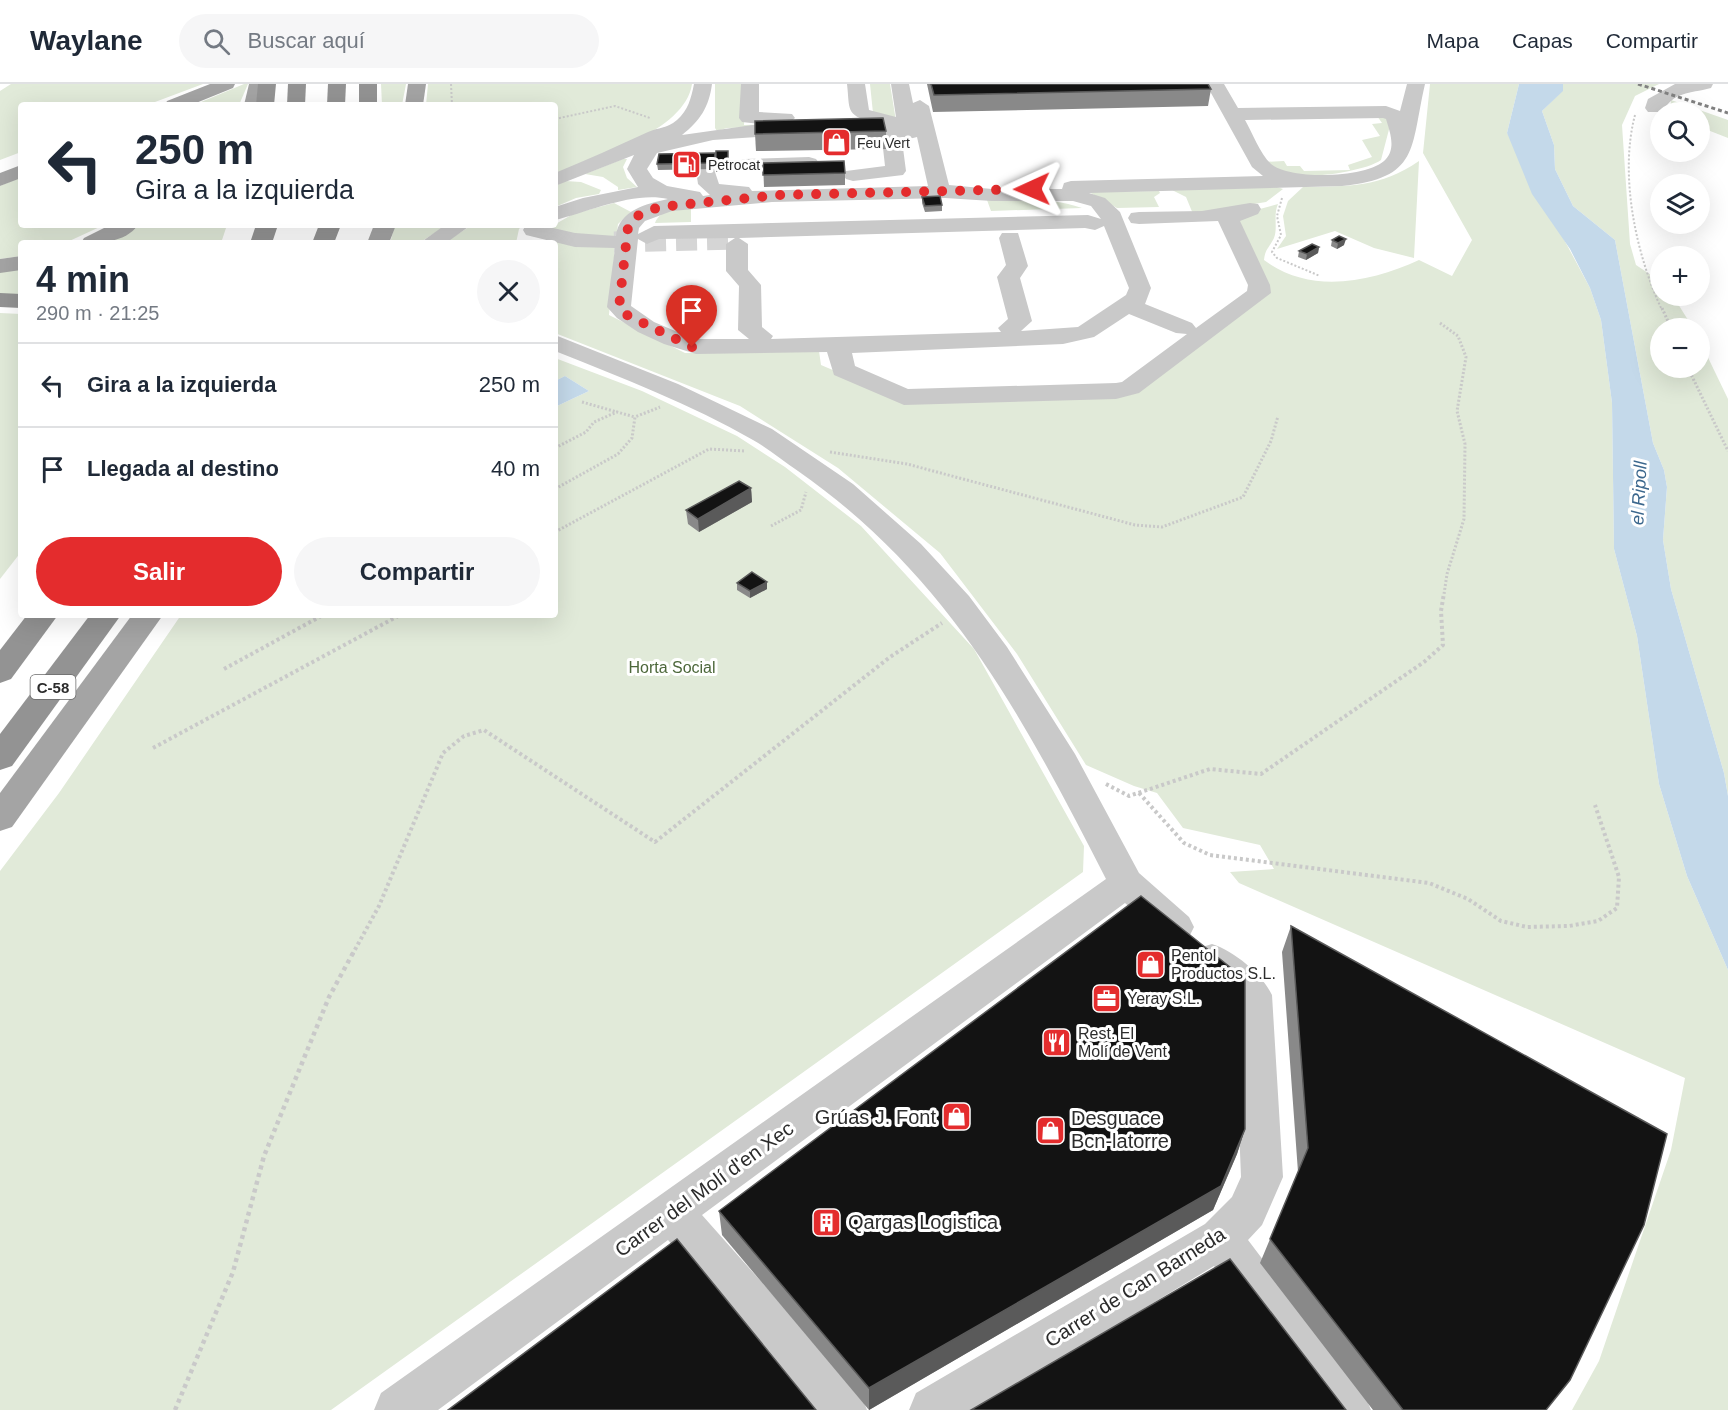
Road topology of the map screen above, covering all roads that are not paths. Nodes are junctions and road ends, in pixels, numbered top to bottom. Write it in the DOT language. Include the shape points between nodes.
graph roads {
  1 [pos="258,84"];
  2 [pos="267,84"];
  3 [pos="297,84"];
  4 [pos="337,84"];
  5 [pos="368,84"];
  6 [pos="417,84"];
  7 [pos="750,84"];
  8 [pos="856,84"];
  9 [pos="900,84"];
  10 [pos="1215,84"];
  11 [pos="1704,84"];
  12 [pos="219,87"];
  13 [pos="703,88"];
  14 [pos="1414,88"];
  15 [pos="1393,96"];
  16 [pos="182,102"];
  17 [pos="254,102"];
  18 [pos="265,102"];
  19 [pos="296,102"];
  20 [pos="336,102"];
  21 [pos="368,102"];
  22 [pos="414,102"];
  23 [pos="920,106"];
  24 [pos="1647,109"];
  25 [pos="1232,114"];
  26 [pos="868,116"];
  27 [pos="1396,120"];
  28 [pos="711,136"];
  29 [pos="902,136"];
  30 [pos="1402,140"];
  31 [pos="647,153"];
  32 [pos="883,161"];
  33 [pos="18,165"];
  34 [pos="0,172"];
  35 [pos="18,172"];
  36 [pos="1278,174"];
  37 [pos="840,175"];
  38 [pos="558,179"];
  39 [pos="759,179"];
  40 [pos="0,180"];
  41 [pos="558,180"];
  42 [pos="1342,180"];
  43 [pos="1310,181"];
  44 [pos="657,189"];
  45 [pos="939,189"];
  46 [pos="813,194"];
  47 [pos="1056,195"];
  48 [pos="606,199"];
  49 [pos="686,203"];
  50 [pos="1240,211"];
  51 [pos="558,213"];
  52 [pos="641,214"];
  53 [pos="1139,218"];
  54 [pos="1095,224"];
  55 [pos="121,228"];
  56 [pos="455,228"];
  57 [pos="534,233"];
  58 [pos="647,237"];
  59 [pos="1010,237"];
  60 [pos="98,240"];
  61 [pos="436,240"];
  62 [pos="614,242"];
  63 [pos="737,244"];
  64 [pos="18,263"];
  65 [pos="0,266"];
  66 [pos="0,300"];
  67 [pos="18,301"];
  68 [pos="1143,308"];
  69 [pos="1010,328"];
  70 [pos="761,336"];
  71 [pos="558,343"];
  72 [pos="845,352"];
  73 [pos="1158,357"];
  74 [pos="41,618"];
  75 [pos="104,618"];
  76 [pos="146,618"];
  77 [pos="0,672"];
  78 [pos="0,758"];
  79 [pos="0,818"];
  80 [pos="1126,883"];
  81 [pos="671,1212"];
  82 [pos="1220,1238"];
  83 [pos="398,1410"];
  84 [pos="843,1410"];
  85 [pos="933,1410"];
  86 [pos="1347,1410"];
  1 -- 17 [label="main road"];
  2 -- 18 [label="highway"];
  3 -- 19 [label="highway"];
  4 -- 20 [label="highway"];
  5 -- 21 [label="highway"];
  6 -- 22 [label="main road"];
  7 -- 26 [label="street" via="751,118"];
  8 -- 26 [label="street" via="858,111"];
  9 -- 29 [label="street"];
  10 -- 25 [label="street"];
  10 -- 36 [label="street" via="1204,92 1208,100 1221,106 1254,168"];
  11 -- 24 [label="street" via="1676,89"];
  12 -- 16 [label="main road"];
  13 -- 28 [label="street" via="711,108"];
  13 -- 31 [label="street" via="698,112"];
  13 -- 38 [label="street" via="672,126 618,155"];
  14 -- 30 [label="street"];
  15 -- 27 [label="street" via="1398,111"];
  23 -- 45 [label="street"];
  25 -- 27 [label="street" via="1380,111 1390,113"];
  25 -- 36 [label="street" via="1262,167"];
  26 -- 29 [label="street" via="901,125"];
  27 -- 30 [label="street"];
  28 -- 29 [label="street" via="882,128"];
  28 -- 31 [label="street"];
  28 -- 39 [label="street" via="744,158"];
  28 -- 46 [label="street" via="707,184 719,190"];
  29 -- 37 [label="street" via="903,176 887,180"];
  30 -- 42 [label="street" via="1398,158 1390,166 1376,174"];
  31 -- 44 [label="street" via="637,169 642,180"];
  32 -- 37 [label="street"];
  33 -- 34 [label="main road"];
  35 -- 40 [label="main road"];
  36 -- 42 [label="street"];
  36 -- 45 [label="street" via="975,183"];
  37 -- 39 [label="street"];
  37 -- 45 [label="street" via="912,192"];
  37 -- 46 [label="street"];
  39 -- 44 [label="street" via="686,196"];
  39 -- 46 [label="street"];
  39 -- 49 [label="street"];
  41 -- 48 [label="street" via="580,177 607,183 611,192"];
  42 -- 43 [label="street"];
  43 -- 45 [label="street"];
  43 -- 50 [label="street" via="1290,187 1270,203"];
  44 -- 48 [label="street"];
  45 -- 47 [label="street" via="992,195"];
  47 -- 54 [label="street" via="1088,205"];
  47 -- 68 [label="street" via="1084,197 1107,208 1140,288"];
  48 -- 51 [label="street"];
  48 -- 52 [label="street"];
  49 -- 52 [label="street"];
  49 -- 58 [label="street" via="649,214 644,224"];
  50 -- 53 [label="street" via="1202,217"];
  50 -- 73 [label="street" via="1230,216 1229,221 1259,285 1259,293"];
  52 -- 72 [label="street" via="628,227 618,303 627,315 698,348"];
  54 -- 58 [label="street" via="1088,221 654,233"];
  54 -- 69 [label="street" via="1116,289 1061,326"];
  55 -- 60 [label="main road"];
  56 -- 61 [label="street"];
  57 -- 62 [label="street"];
  58 -- 70 [label="street" via="641,303 707,337"];
  59 -- 69 [label="street" via="1017,266 1008,277 1020,321"];
  63 -- 70 [label="street" via="737,271 750,285 750,330"];
  64 -- 65 [label="main road"];
  66 -- 67 [label="highway"];
  68 -- 72 [label="street" via="1071,336"];
  68 -- 73 [label="street" via="1184,328"];
  69 -- 70 [label="street"];
  71 -- 80 [label="street" via="686,396 774,442 831,482 911,550 996,654 1063,762"];
  72 -- 73 [label="street" via="843,370 904,397 1116,391 1136,385"];
  74 -- 77 [label="highway"];
  75 -- 78 [label="highway, C-58"];
  76 -- 79 [label="main road"];
  80 -- 81 [label="street, Carrer del Molí d'en Xec"];
  80 -- 82 [label="street, Carrer de Can Barneda" via="1253,995 1262,1177 1247,1211"];
  81 -- 83 [label="street, Carrer del Molí d'en Xec"];
  81 -- 84 [label="street"];
  82 -- 85 [label="street, Carrer de Can Barneda"];
  82 -- 86 [label="street"];
}
